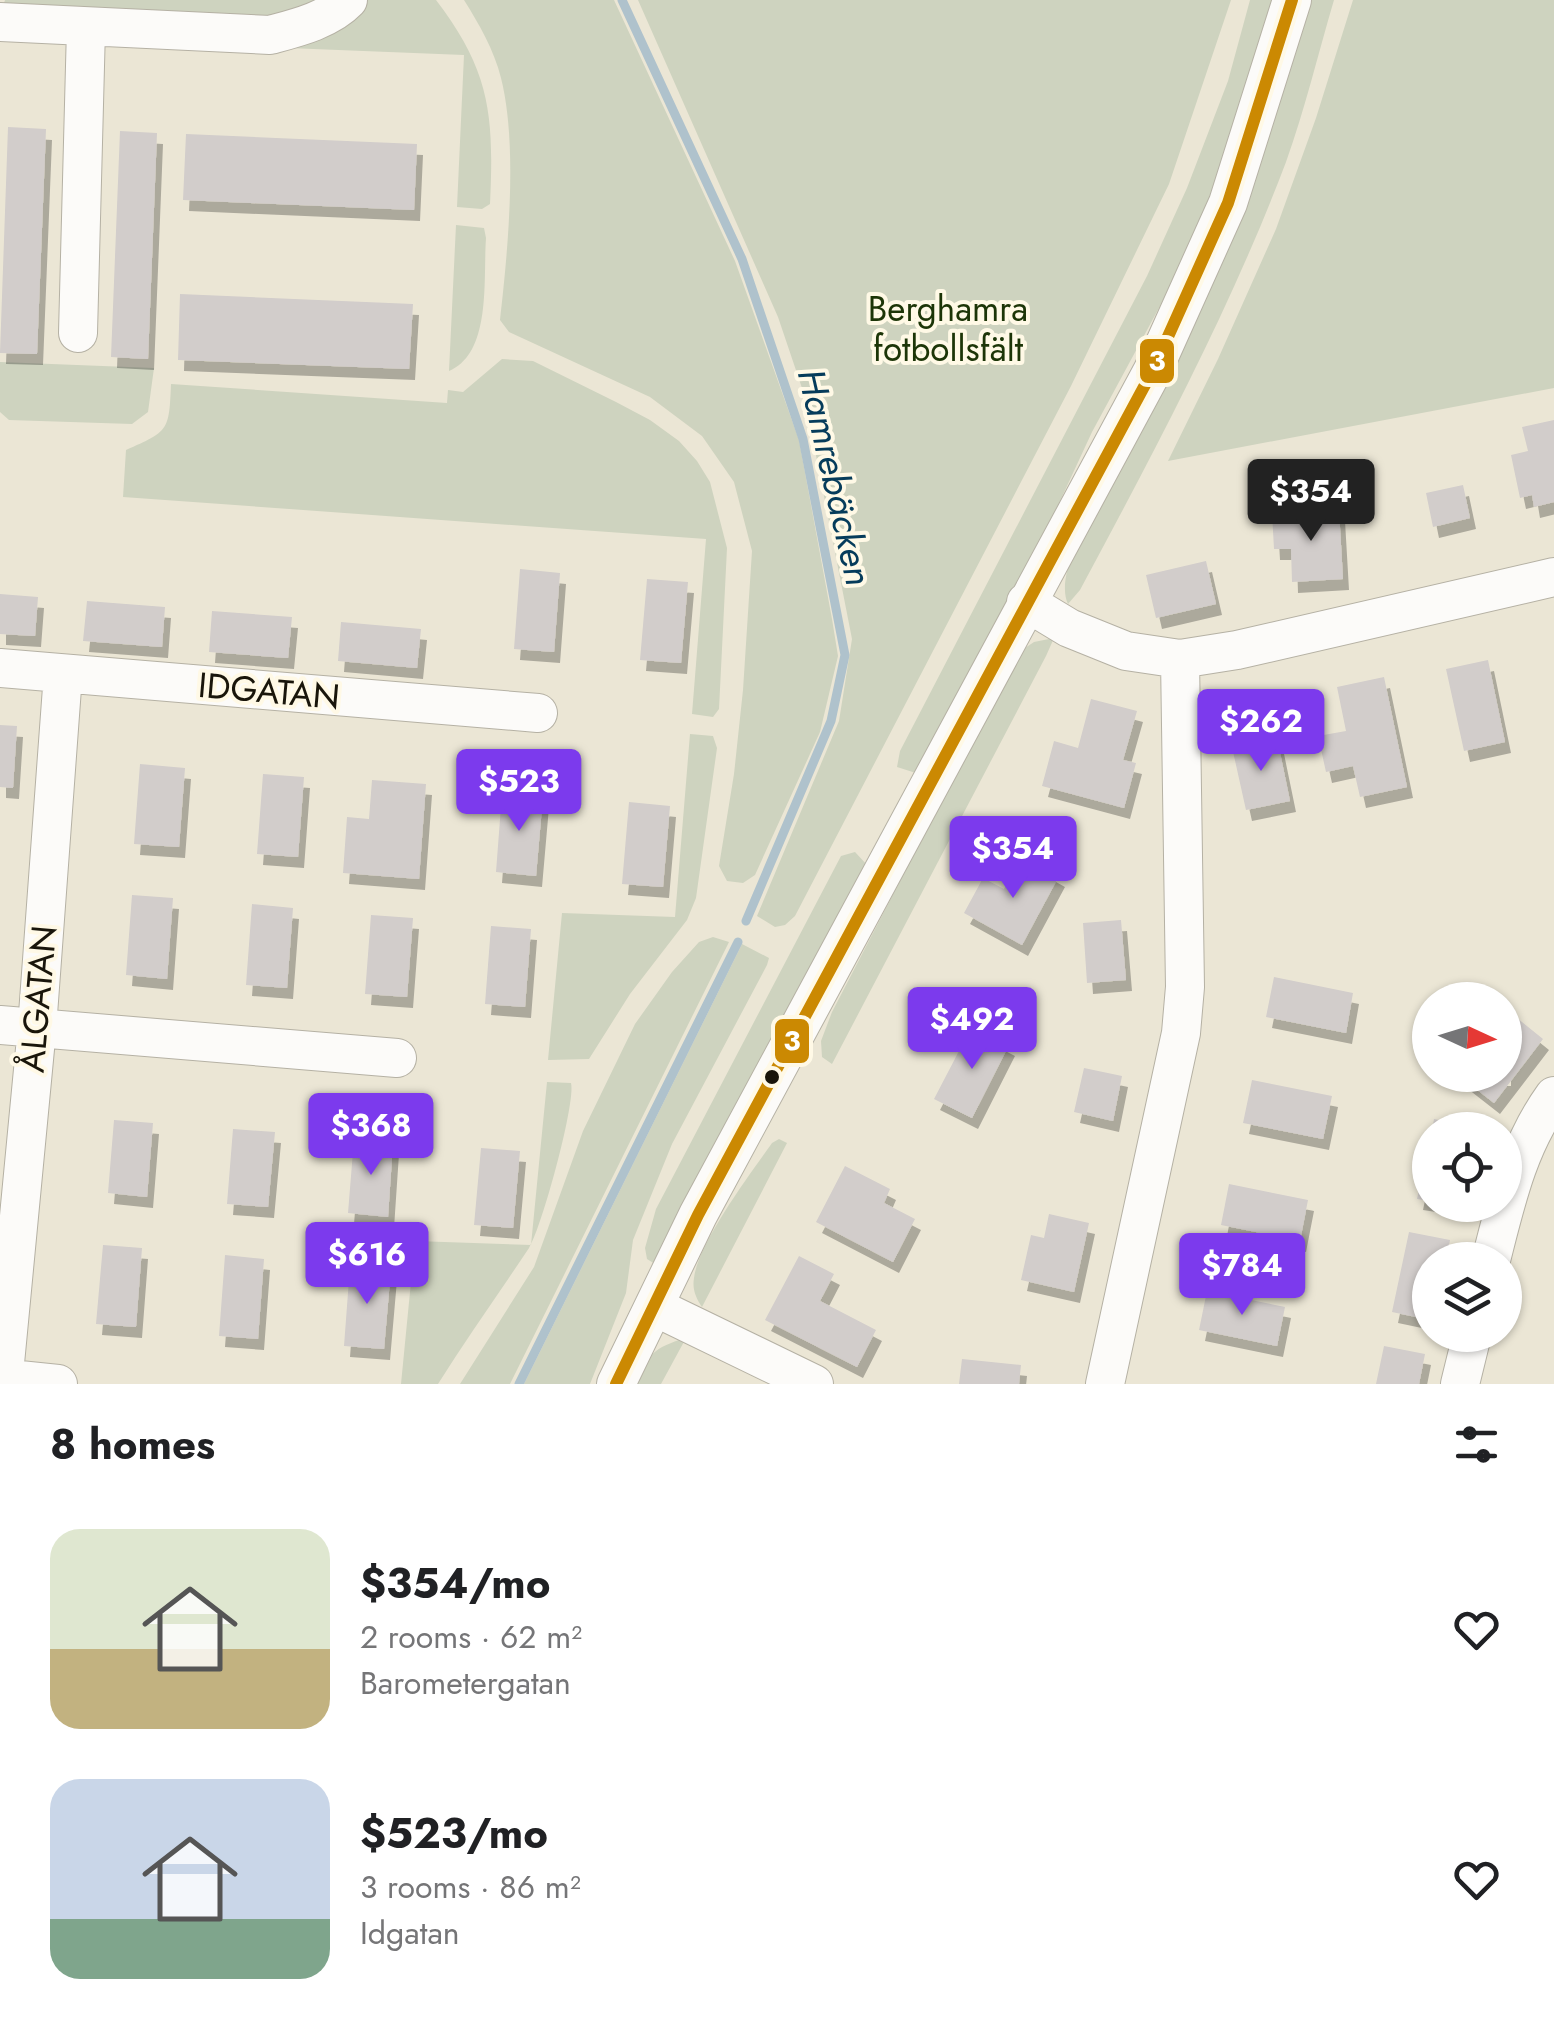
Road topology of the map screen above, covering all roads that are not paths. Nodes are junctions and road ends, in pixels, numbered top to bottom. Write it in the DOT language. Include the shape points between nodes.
graph roads {
  1 [pos="348,0"];
  2 [pos="1292,0"];
  3 [pos="0,22"];
  4 [pos="86,28"];
  5 [pos="78,333"];
  6 [pos="1554,577"];
  7 [pos="1026,602"];
  8 [pos="1180,659"];
  9 [pos="0,668"];
  10 [pos="63,674"];
  11 [pos="538,714"];
  12 [pos="18,1026"];
  13 [pos="397,1058"];
  14 [pos="1554,1096"];
  15 [pos="1496,1242"];
  16 [pos="654,1307"];
  17 [pos="1468,1352"];
  18 [pos="2,1380"];
  19 [pos="58,1384"];
  20 [pos="616,1384"];
  21 [pos="814,1384"];
  22 [pos="1105,1384"];
  23 [pos="1460,1384"];
  1 -- 4 [label="street" via="270,36"];
  2 -- 7 [label="street" via="1228,203 1189,295"];
  3 -- 4 [label="street"];
  4 -- 5 [label="street"];
  6 -- 8 [label="street"];
  7 -- 8 [label="street" via="1126,652"];
  7 -- 16 [label="street"];
  8 -- 22 [label="street" via="1181,1032"];
  9 -- 10 [label="street, IDGATAN"];
  10 -- 11 [label="street, IDGATAN"];
  10 -- 12 [label="street, ÅLGATAN"];
  12 -- 13 [label="street"];
  12 -- 18 [label="street, ÅLGATAN"];
  14 -- 15 [label="street" via="1514,1171"];
  16 -- 20 [label="street"];
  16 -- 21 [label="street"];
  17 -- 23 [label="street"];
  18 -- 19 [label="street"];
}
